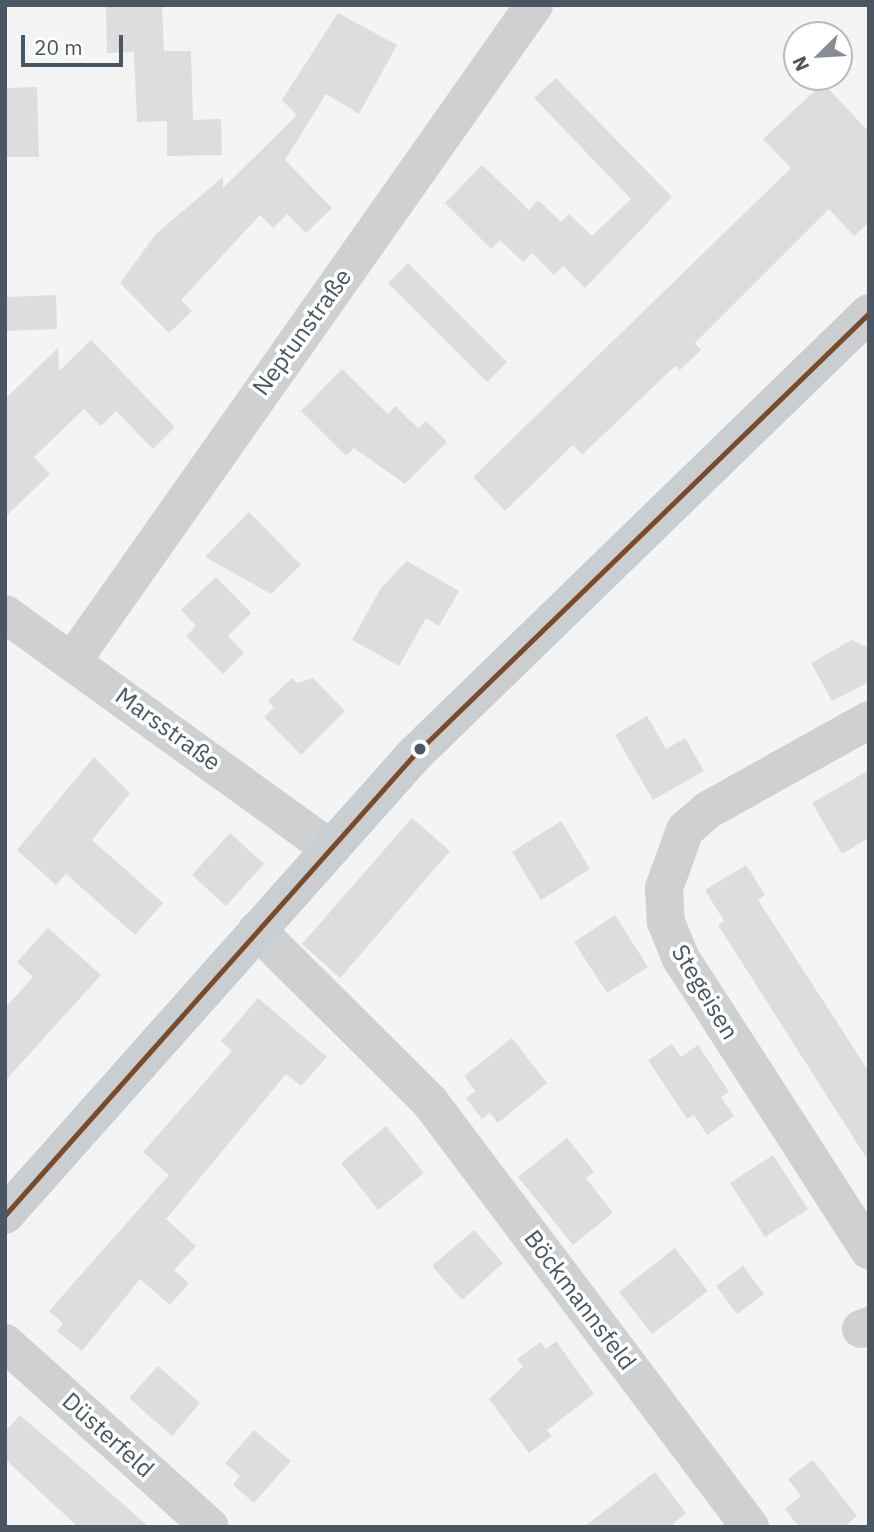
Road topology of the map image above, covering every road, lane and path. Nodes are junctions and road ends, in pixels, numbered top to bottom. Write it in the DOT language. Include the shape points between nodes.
graph roads {
  1 [pos="534,5"];
  2 [pos="869,313"];
  3 [pos="5,614"];
  4 [pos="73,660"];
  5 [pos="869,720"];
  6 [pos="329,848"];
  7 [pos="257,930"];
  8 [pos="5,1215"];
  9 [pos="869,1250"];
  10 [pos="5,1343"];
  11 [pos="210,1527"];
  12 [pos="750,1527"];
  1 -- 4 [label="street, Neptunstraße"];
  2 -- 6 [label="main road" via="412,758"];
  3 -- 4 [label="street, Marsstraße"];
  4 -- 6 [label="street, Marsstraße"];
  5 -- 9 [label="street, Stegeisen" via="708,810 685,830 664,888 666,922 680,957"];
  6 -- 7 [label="main road"];
  7 -- 8 [label="main road"];
  7 -- 12 [label="street, Böckmannsfeld" via="430,1102"];
  10 -- 11 [label="street, Düsterfeld"];
}
